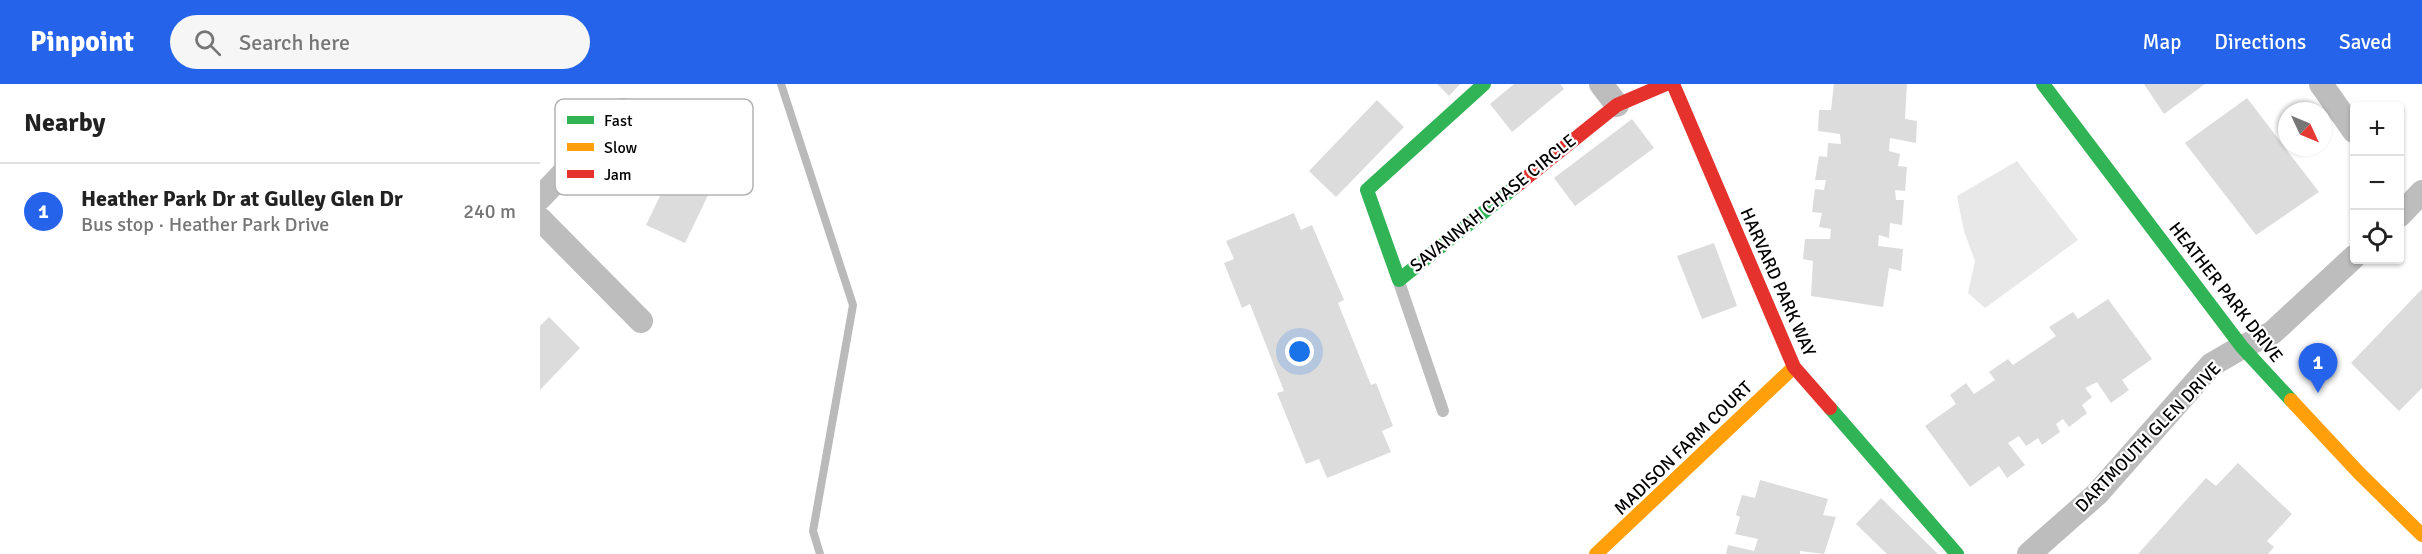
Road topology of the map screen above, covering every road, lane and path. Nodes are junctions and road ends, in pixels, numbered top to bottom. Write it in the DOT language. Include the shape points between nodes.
graph roads {
  1 [pos="1484,84"];
  2 [pos="1601,84"];
  3 [pos="1666,84"];
  4 [pos="1673,84"];
  5 [pos="2043,84"];
  6 [pos="2321,84"];
  7 [pos="1617,105"];
  8 [pos="2350,124"];
  9 [pos="555,182"];
  10 [pos="540,198"];
  11 [pos="540,219"];
  12 [pos="2350,261"];
  13 [pos="1399,280"];
  14 [pos="641,321"];
  15 [pos="2242,347"];
  16 [pos="1794,367"];
  17 [pos="1443,411"];
  18 [pos="2422,535"];
  19 [pos="1596,554"];
  20 [pos="1957,554"];
  21 [pos="2029,554"];
  1 -- 13 [label="street, SAVANNAH CHASE CIRCLE" via="1367,190"];
  2 -- 7 [label="street"];
  3 -- 7 [label="street, SAVANNAH CHASE CIRCLE"];
  4 -- 16 [label="street, HARVARD PARK WAY"];
  5 -- 15 [label="street, HEATHER PARK DRIVE"];
  6 -- 8 [label="street"];
  7 -- 13 [label="street, SAVANNAH CHASE CIRCLE"];
  9 -- 10 [label="street"];
  11 -- 14 [label="street"];
  12 -- 15 [label="street, DARTMOUTH GLEN DRIVE" via="2272,333"];
  13 -- 17 [label="lane"];
  15 -- 18 [label="street, HEATHER PARK DRIVE"];
  15 -- 21 [label="street, DARTMOUTH GLEN DRIVE" via="2211,366 2097,494"];
  16 -- 19 [label="street, MADISON FARM COURT"];
  16 -- 20 [label="street, HARVARD PARK WAY"];
}
